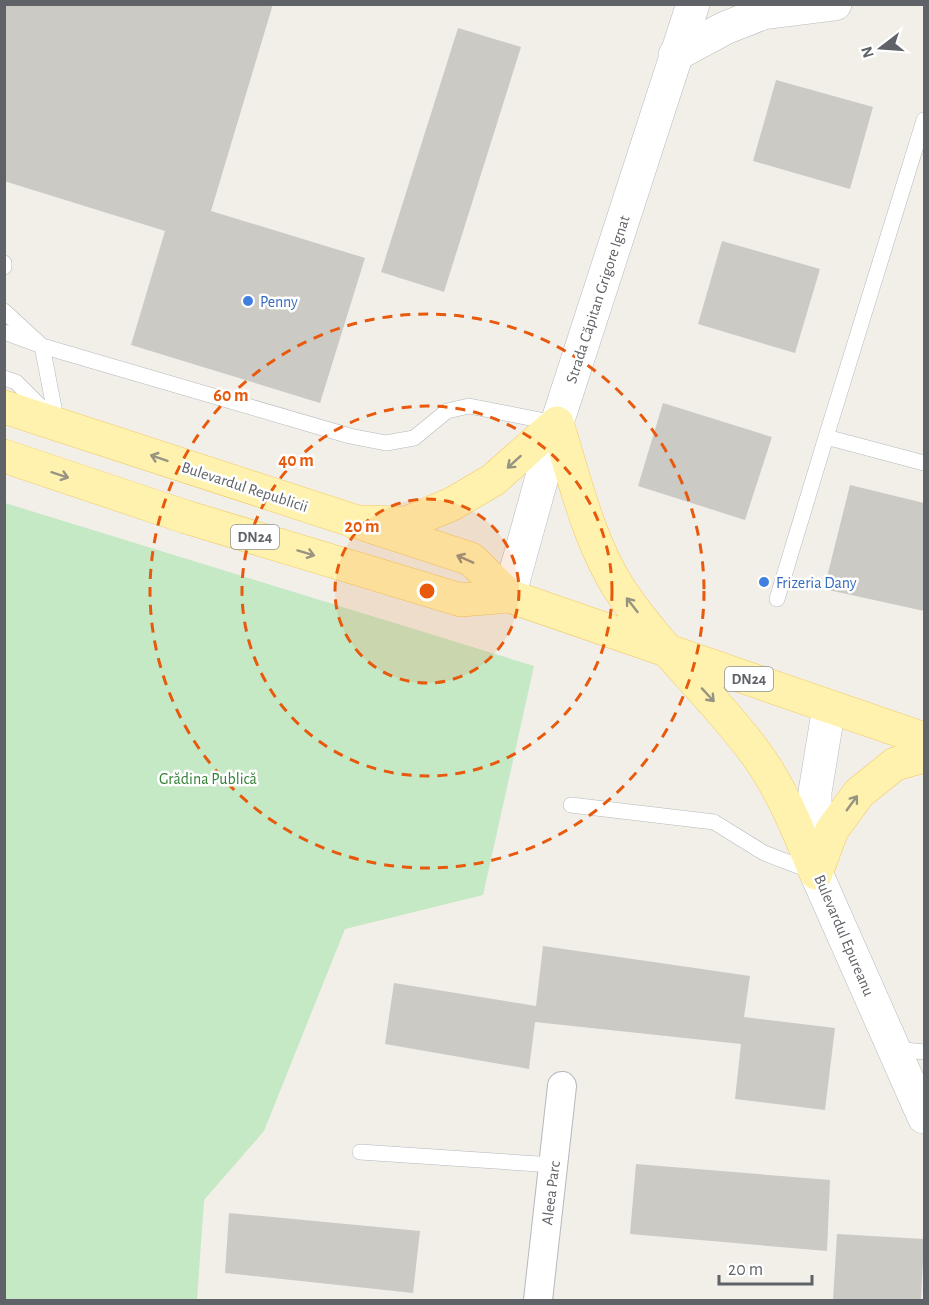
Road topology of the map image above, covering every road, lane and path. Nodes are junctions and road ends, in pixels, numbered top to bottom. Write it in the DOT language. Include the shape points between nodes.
graph roads {
  1 [pos="693,4"];
  2 [pos="835,4"];
  3 [pos="675,56"];
  4 [pos="924,120"];
  5 [pos="4,311"];
  6 [pos="4,332"];
  7 [pos="42,346"];
  8 [pos="4,378"];
  9 [pos="4,407"];
  10 [pos="57,423"];
  11 [pos="557,423"];
  12 [pos="826,437"];
  13 [pos="4,456"];
  14 [pos="924,463"];
  15 [pos="354,522"];
  16 [pos="509,596"];
  17 [pos="777,598"];
  18 [pos="668,652"];
  19 [pos="829,707"];
  20 [pos="924,739"];
  21 [pos="924,756"];
  22 [pos="571,805"];
  23 [pos="816,873"];
  24 [pos="910,1051"];
  25 [pos="562,1086"];
  26 [pos="924,1117"];
  27 [pos="360,1152"];
  28 [pos="554,1165"];
  29 [pos="538,1300"];
  1 -- 3 [label="main road, Strada Căpitan Grigore Ignat"];
  2 -- 3 [label="main road" via="763,13"];
  3 -- 11 [label="main road, Strada Căpitan Grigore Ignat"];
  4 -- 12 [label="lane"];
  5 -- 7 [label="lane"];
  6 -- 7 [label="lane"];
  7 -- 10 [label="lane"];
  7 -- 11 [label="lane" via="350,436 386,443 414,438 447,411 469,406"];
  8 -- 10 [label="lane" via="16,382"];
  9 -- 10 [label="main road, Bulevardul Republicii / DN24"];
  15 -- 10 [label="main road, Bulevardul Republicii / DN24, one-way"];
  11 -- 15 [label="main road, one-way" via="493,480 452,504 407,523"];
  11 -- 16 [label="main road, Strada Căpitan Grigore Ignat"];
  18 -- 11 [label="main road, one-way" via="620,589 593,539"];
  12 -- 14 [label="lane"];
  12 -- 17 [label="lane"];
  13 -- 16 [label="main road, Bulevardul Republicii / DN24, one-way" via="186,517 461,600"];
  16 -- 15 [label="main road, Bulevardul Republicii / DN24, one-way" via="471,560"];
  16 -- 18 [label="main road, Bulevardul Republicii / DN24"];
  18 -- 19 [label="main road, Bulevardul Republicii / DN24"];
  18 -- 23 [label="main road, one-way" via="758,757 791,813"];
  19 -- 20 [label="main road, Bulevardul Republicii / DN24"];
  19 -- 23 [label="main road, Bulevardul Epureanu" via="815,792"];
  23 -- 21 [label="main road, one-way" via="832,830 859,793 895,764"];
  22 -- 23 [label="lane" via="714,822 764,853"];
  23 -- 24 [label="main road, Bulevardul Epureanu"];
  24 -- 26 [label="main road, Bulevardul Epureanu"];
  25 -- 28 [label="street, Aleea Parc"];
  27 -- 28 [label="lane"];
  28 -- 29 [label="street, Aleea Parc"];
}
